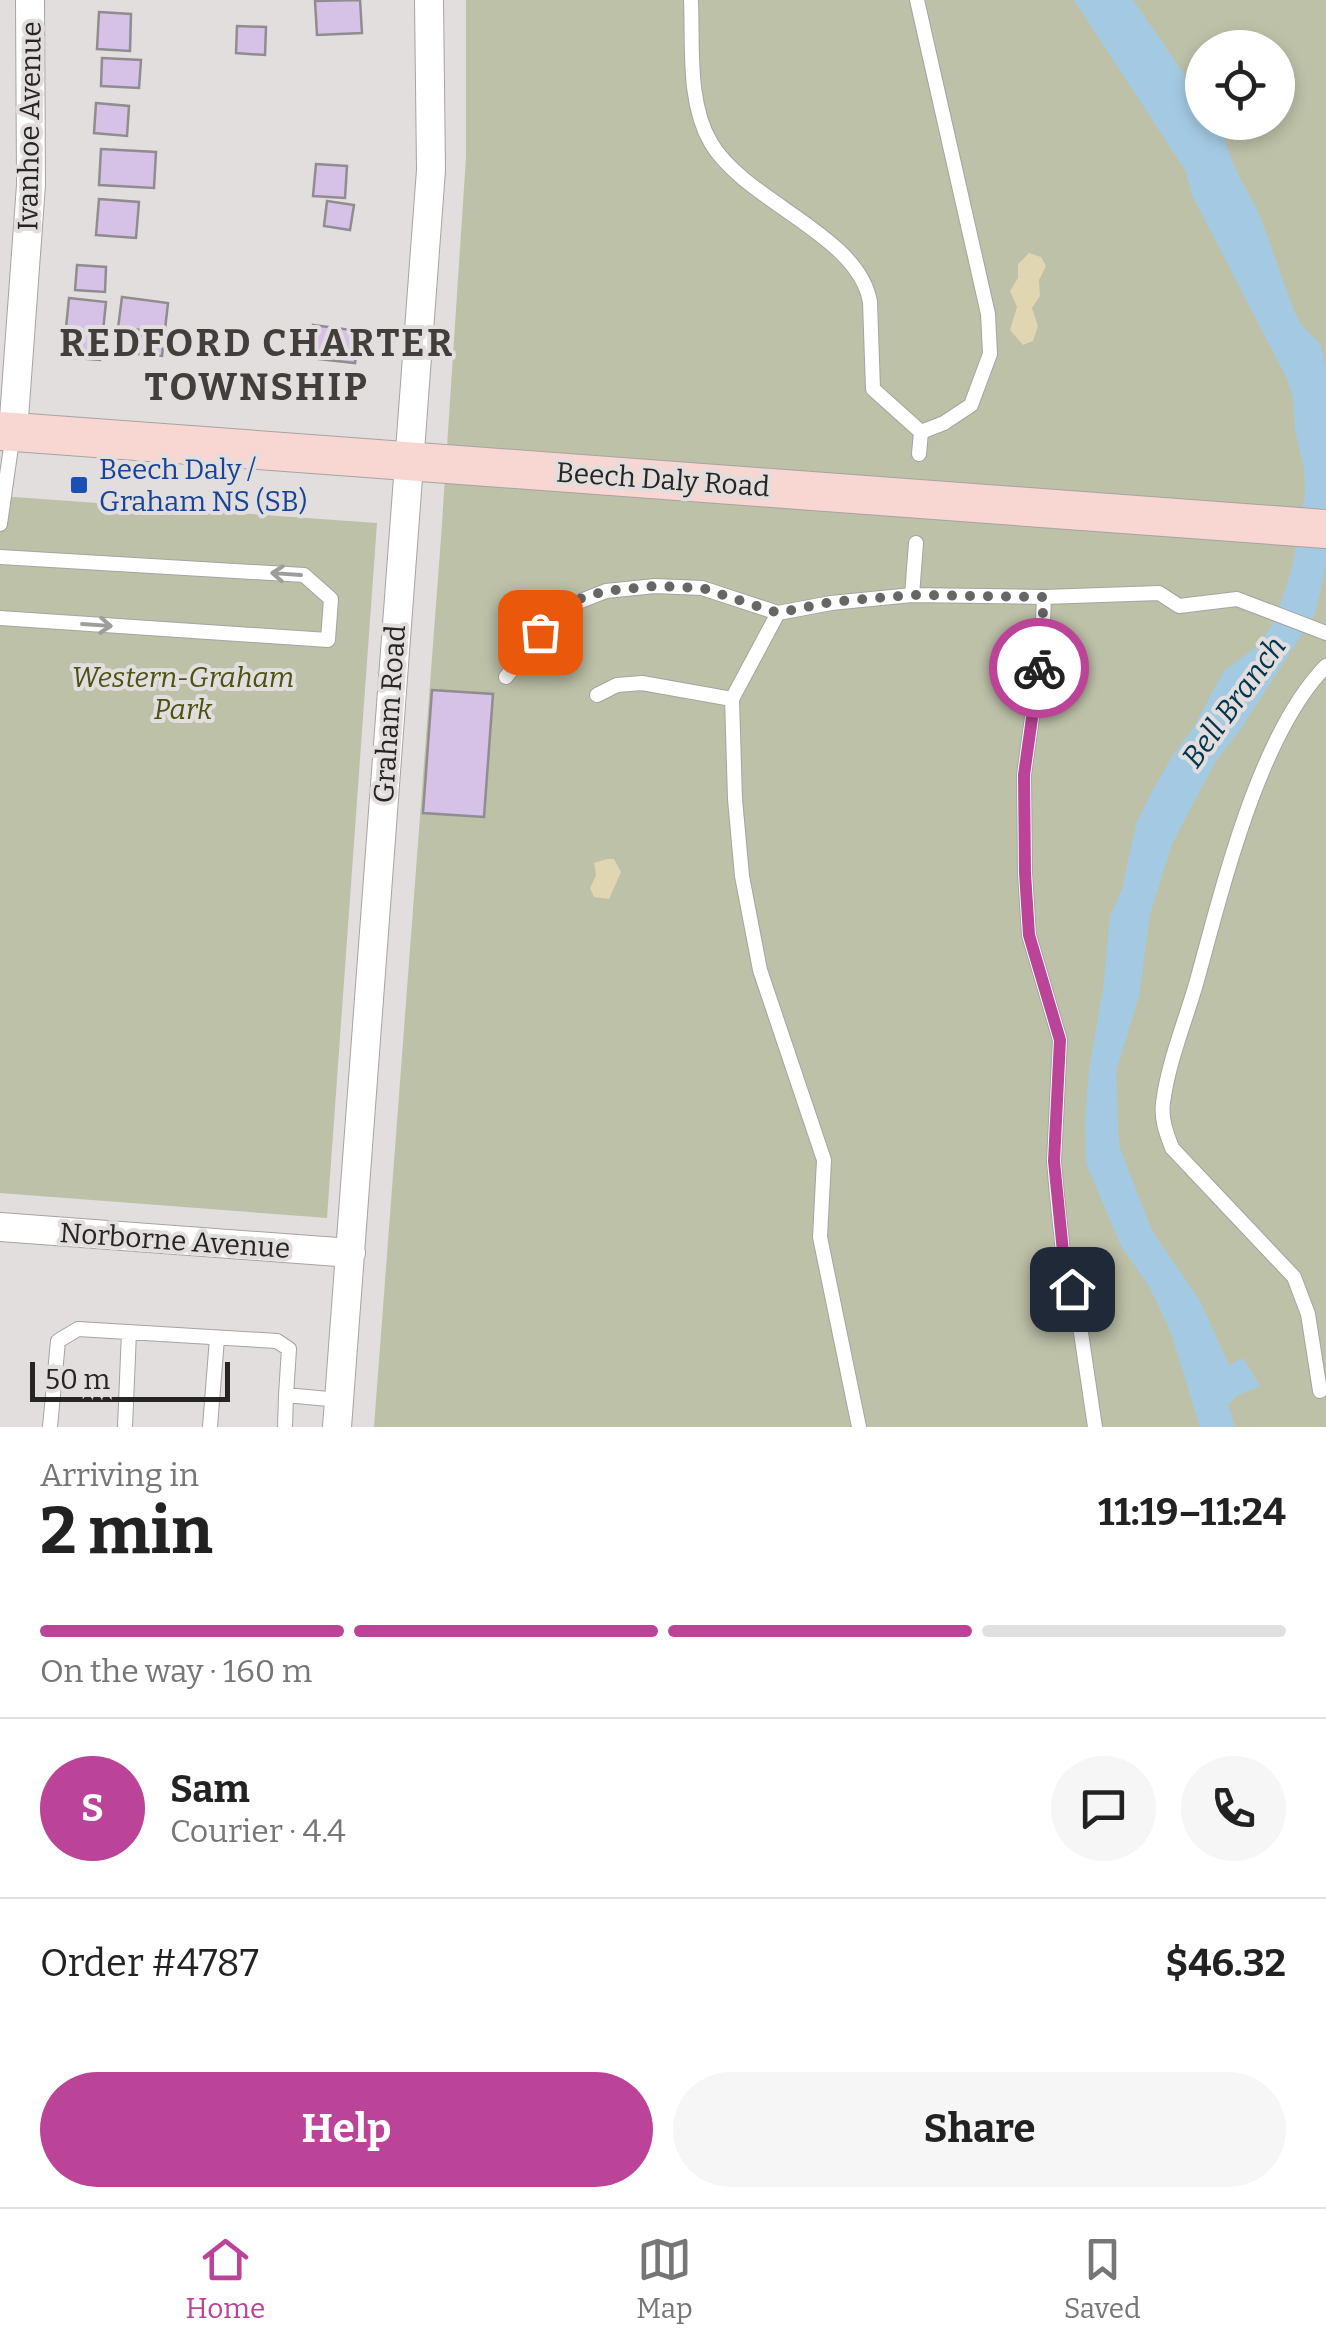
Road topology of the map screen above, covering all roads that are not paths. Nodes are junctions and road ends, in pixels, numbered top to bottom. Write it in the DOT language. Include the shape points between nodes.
graph roads {
  1 [pos="30,0"];
  2 [pos="429,0"];
  3 [pos="691,0"];
  4 [pos="917,0"];
  5 [pos="6,432"];
  6 [pos="921,432"];
  7 [pos="919,454"];
  8 [pos="408,460"];
  9 [pos="0,524"];
  10 [pos="1326,529"];
  11 [pos="916,544"];
  12 [pos="0,557"];
  13 [pos="912,595"];
  14 [pos="1044,597"];
  15 [pos="778,613"];
  16 [pos="0,618"];
  17 [pos="1326,633"];
  18 [pos="1326,666"];
  19 [pos="506,677"];
  20 [pos="597,695"];
  21 [pos="732,699"];
  22 [pos="0,1227"];
  23 [pos="350,1253"];
  24 [pos="129,1332"];
  25 [pos="218,1338"];
  26 [pos="1320,1390"];
  27 [pos="286,1396"];
  28 [pos="338,1413"];
  29 [pos="50,1427"];
  30 [pos="125,1427"];
  31 [pos="210,1427"];
  32 [pos="285,1427"];
  33 [pos="859,1427"];
  34 [pos="1095,1427"];
  1 -- 5 [label="street, Ivanhoe Avenue" via="31,185"];
  2 -- 8 [label="street, Graham Road" via="430,170"];
  3 -- 6 [label="lane" via="695,98 710,141 736,176 834,245 860,276 870,302 873,389"];
  4 -- 6 [label="lane" via="988,314 990,354 971,405"];
  5 -- 8 [label="main road, Beech Daly Road"];
  5 -- 9 [label="lane"];
  6 -- 7 [label="lane"];
  8 -- 10 [label="main road, Beech Daly Road"];
  8 -- 23 [label="street, Graham Road"];
  11 -- 13 [label="lane"];
  16 -- 12 [label="lane, one-way" via="328,640 330,599 304,576"];
  13 -- 14 [label="lane"];
  13 -- 15 [label="lane"];
  14 -- 17 [label="lane" via="1159,593 1179,606 1237,600"];
  14 -- 34 [label="lane" via="1024,775 1025,873 1029,935 1060,1040 1056,1195"];
  15 -- 19 [label="lane" via="702,588 606,591 558,610"];
  15 -- 21 [label="lane"];
  18 -- 26 [label="lane" via="1295,706 1234,849 1163,1112 1172,1148 1294,1276 1308,1314"];
  20 -- 21 [label="lane" via="628,682"];
  21 -- 33 [label="lane" via="742,876 760,970 824,1160 820,1237"];
  22 -- 23 [label="street, Norborne Avenue"];
  23 -- 28 [label="street, Graham Road"];
  24 -- 25 [label="lane"];
  24 -- 29 [label="lane" via="78,1330 58,1341"];
  24 -- 30 [label="lane"];
  25 -- 27 [label="lane" via="276,1341 290,1349"];
  25 -- 31 [label="lane"];
  27 -- 28 [label="lane"];
  27 -- 32 [label="lane"];
}
